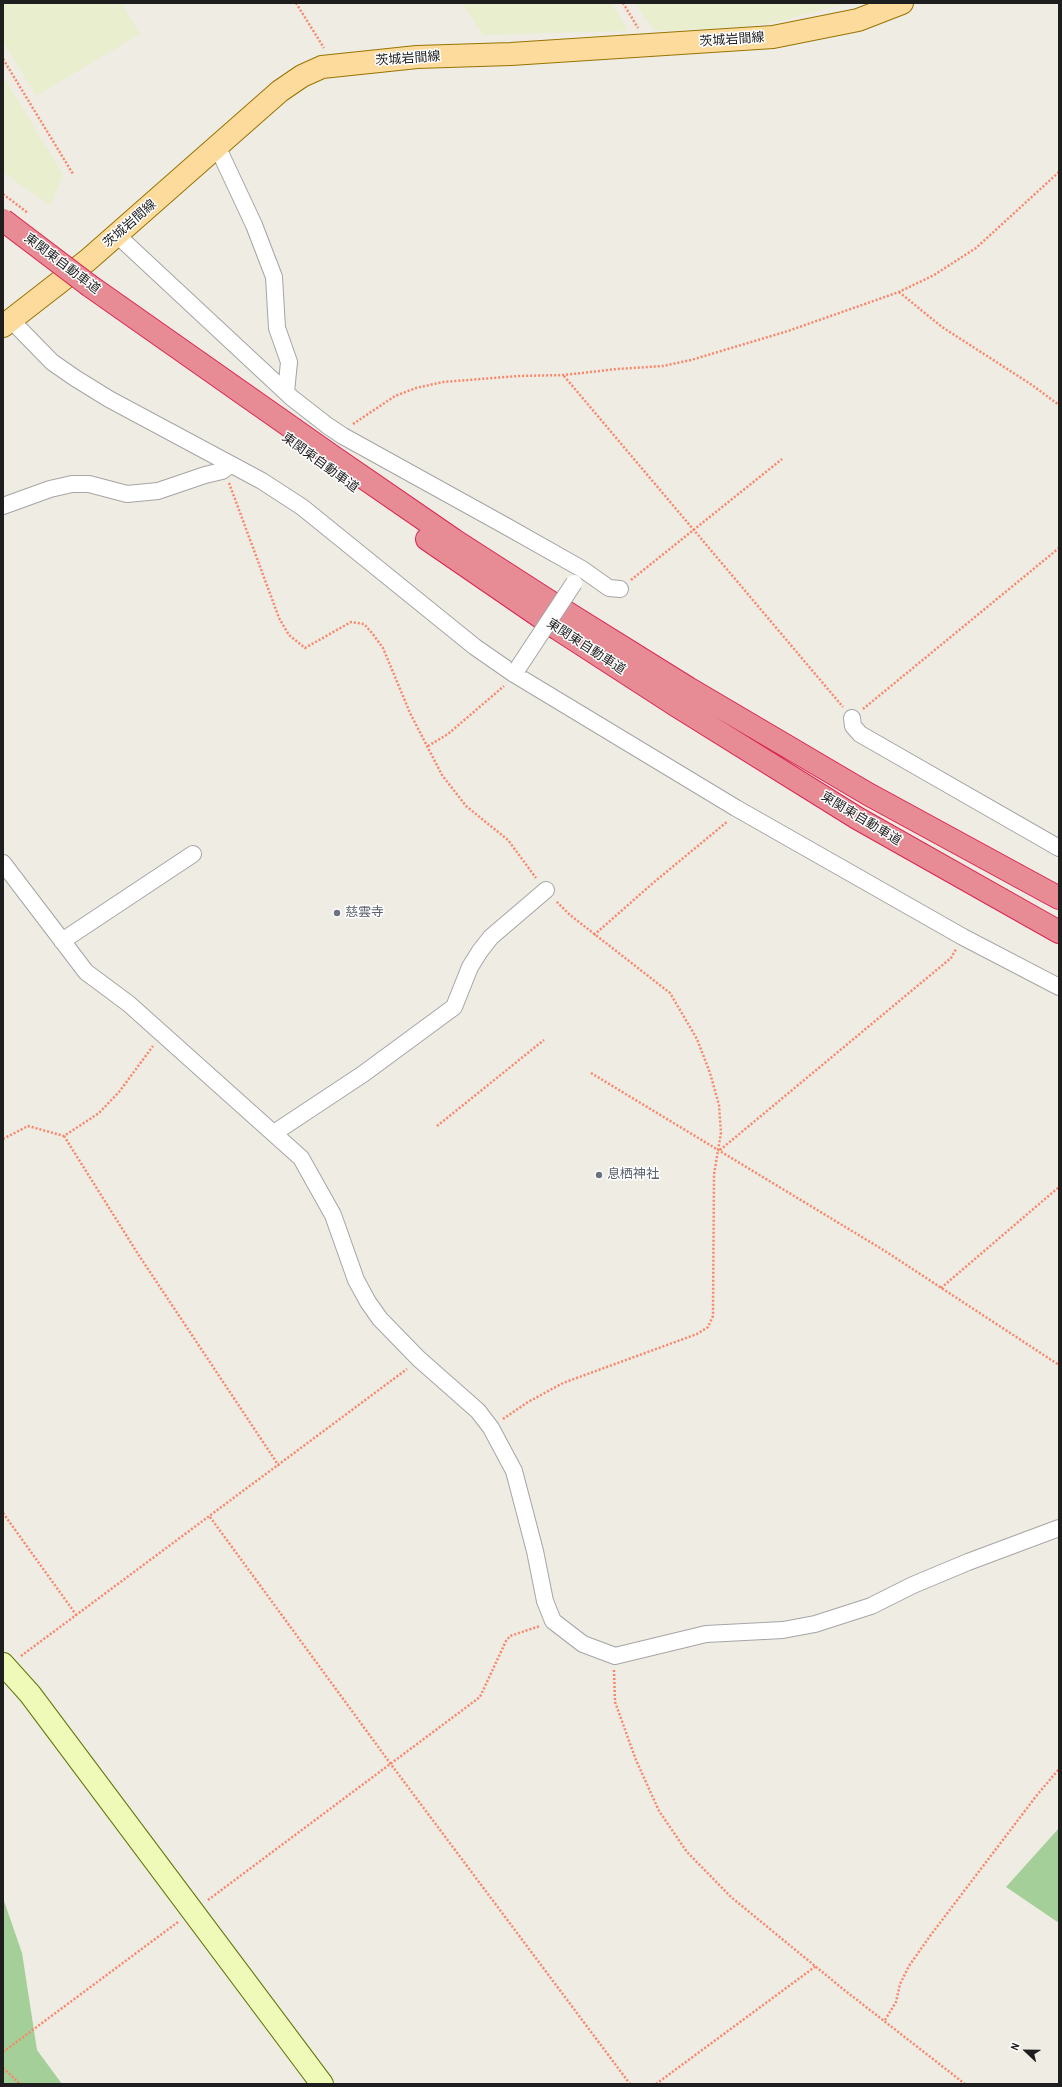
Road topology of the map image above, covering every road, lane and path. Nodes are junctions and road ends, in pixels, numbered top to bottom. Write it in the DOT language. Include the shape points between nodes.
graph roads {
  1 [pos="296,3"];
  2 [pos="623,3"];
  3 [pos="902,3"];
  4 [pos="649,45"];
  5 [pos="3,59"];
  6 [pos="335,66"];
  7 [pos="217,146"];
  8 [pos="1059,172"];
  9 [pos="73,174"];
  10 [pos="3,220"];
  11 [pos="117,235"];
  12 [pos="899,292"];
  13 [pos="140,322"];
  14 [pos="7,323"];
  15 [pos="564,375"];
  16 [pos="286,392"];
  17 [pos="1059,405"];
  18 [pos="343,436"];
  19 [pos="782,459"];
  20 [pos="226,468"];
  21 [pos="3,506"];
  22 [pos="693,531"];
  23 [pos="1059,548"];
  24 [pos="578,576"];
  25 [pos="620,589"];
  26 [pos="516,671"];
  27 [pos="852,718"];
  28 [pos="428,746"];
  29 [pos="736,808"];
  30 [pos="1059,848"];
  31 [pos="193,854"];
  32 [pos="3,863"];
  33 [pos="546,890"];
  34 [pos="1059,898"];
  35 [pos="1059,932"];
  36 [pos="594,935"];
  37 [pos="963,937"];
  38 [pos="62,941"];
  39 [pos="1059,987"];
  40 [pos="162,1034"];
  41 [pos="544,1040"];
  42 [pos="591,1073"];
  43 [pos="437,1126"];
  44 [pos="274,1133"];
  45 [pos="64,1136"];
  46 [pos="3,1139"];
  47 [pos="719,1151"];
  48 [pos="1059,1187"];
  49 [pos="941,1288"];
  50 [pos="419,1359"];
  51 [pos="1059,1365"];
  52 [pos="491,1428"];
  53 [pos="278,1466"];
  54 [pos="3,1513"];
  55 [pos="210,1517"];
  56 [pos="1059,1528"];
  57 [pos="77,1616"];
  58 [pos="553,1621"];
  59 [pos="615,1656"];
  60 [pos="4,1666"];
  61 [pos="390,1764"];
  62 [pos="1059,1769"];
  63 [pos="194,1910"];
  64 [pos="816,1966"];
  65 [pos="885,2020"];
  66 [pos="3,2052"];
  67 [pos="3,2068"];
  68 [pos="20,2084"];
  69 [pos="322,2084"];
  70 [pos="630,2084"];
  71 [pos="656,2084"];
  72 [pos="965,2084"];
  1 -- 6 [label="path"];
  2 -- 4 [label="path"];
  3 -- 4 [label="main road, 茨城岩間線" via="858,20 772,36"];
  4 -- 6 [label="main road, 茨城岩間線" via="417,57"];
  5 -- 9 [label="path"];
  6 -- 7 [label="main road, 茨城岩間線" via="322,67 302,76 280,91"];
  7 -- 11 [label="main road, 茨城岩間線"];
  7 -- 16 [label="street" via="254,225 274,277 277,328 289,362"];
  8 -- 12 [label="path" via="976,248 934,275"];
  10 -- 13 [label="highway, 東関東自動車道, bridge"];
  11 -- 14 [label="main road, 茨城岩間線"];
  11 -- 16 [label="street"];
  12 -- 15 [label="path" via="788,331 691,360 663,366"];
  12 -- 17 [label="path" via="942,327"];
  13 -- 34 [label="highway, 東関東自動車道" via="448,535 566,612 688,688 868,794"];
  13 -- 35 [label="highway, 東関東自動車道" via="325,468 558,629 857,818"];
  14 -- 20 [label="street" via="52,362 75,378"];
  15 -- 18 [label="path" via="443,382 416,388 395,396 372,410 353,424"];
  15 -- 22 [label="path"];
  16 -- 18 [label="street"];
  18 -- 24 [label="street"];
  19 -- 22 [label="path"];
  20 -- 21 [label="street" via="144,494 127,494 89,484 72,484"];
  20 -- 26 [label="street" via="262,481 302,507 475,647"];
  20 -- 28 [label="path" via="279,618 289,635 305,648 351,622 364,624 383,648 410,713"];
  22 -- 25 [label="path"];
  22 -- 27 [label="path"];
  23 -- 27 [label="path"];
  24 -- 25 [label="street" via="609,588"];
  24 -- 26 [label="street, bridge"];
  26 -- 28 [label="path" via="501,690 448,734"];
  26 -- 29 [label="street"];
  27 -- 30 [label="street" via="853,726 860,734"];
  28 -- 33 [label="path" via="453,792 508,840"];
  29 -- 36 [label="path" via="727,823"];
  29 -- 37 [label="street"];
  31 -- 38 [label="street"];
  32 -- 38 [label="street"];
  33 -- 36 [label="path"];
  33 -- 44 [label="street" via="491,937 470,967 454,1007 363,1074"];
  36 -- 47 [label="path" via="670,993 682,1010 697,1040 715,1092 721,1133"];
  37 -- 39 [label="street"];
  37 -- 47 [label="path" via="951,958"];
  38 -- 40 [label="street" via="86,972 129,1004"];
  40 -- 44 [label="street"];
  40 -- 45 [label="path" via="119,1092 99,1113"];
  41 -- 43 [label="path"];
  42 -- 47 [label="path"];
  44 -- 50 [label="street" via="301,1158 320,1188 333,1215 356,1280 368,1302 380,1319"];
  45 -- 46 [label="path" via="28,1126"];
  45 -- 53 [label="path" via="138,1254"];
  47 -- 49 [label="path"];
  47 -- 52 [label="path" via="714,1174 713,1316 708,1327 697,1334 563,1383 528,1402"];
  48 -- 49 [label="path"];
  49 -- 51 [label="path"];
  50 -- 52 [label="street" via="478,1411"];
  50 -- 53 [label="path"];
  52 -- 58 [label="street" via="514,1472 545,1601"];
  53 -- 55 [label="path"];
  54 -- 57 [label="path"];
  55 -- 57 [label="path"];
  55 -- 61 [label="path"];
  56 -- 59 [label="street" via="968,1562 871,1606 815,1624 783,1630 706,1634"];
  57 -- 60 [label="path"];
  58 -- 59 [label="street" via="583,1644"];
  58 -- 61 [label="path" via="510,1636 480,1697"];
  59 -- 64 [label="path" via="615,1702 636,1760 659,1811 687,1852 731,1897"];
  60 -- 63 [label="street" via="30,1694"];
  61 -- 63 [label="path"];
  61 -- 70 [label="path"];
  62 -- 65 [label="path" via="909,1966 900,1984 896,2002"];
  63 -- 66 [label="path"];
  63 -- 69 [label="street"];
  64 -- 65 [label="path"];
  64 -- 71 [label="path"];
  65 -- 72 [label="path"];
  67 -- 68 [label="path"];
}
